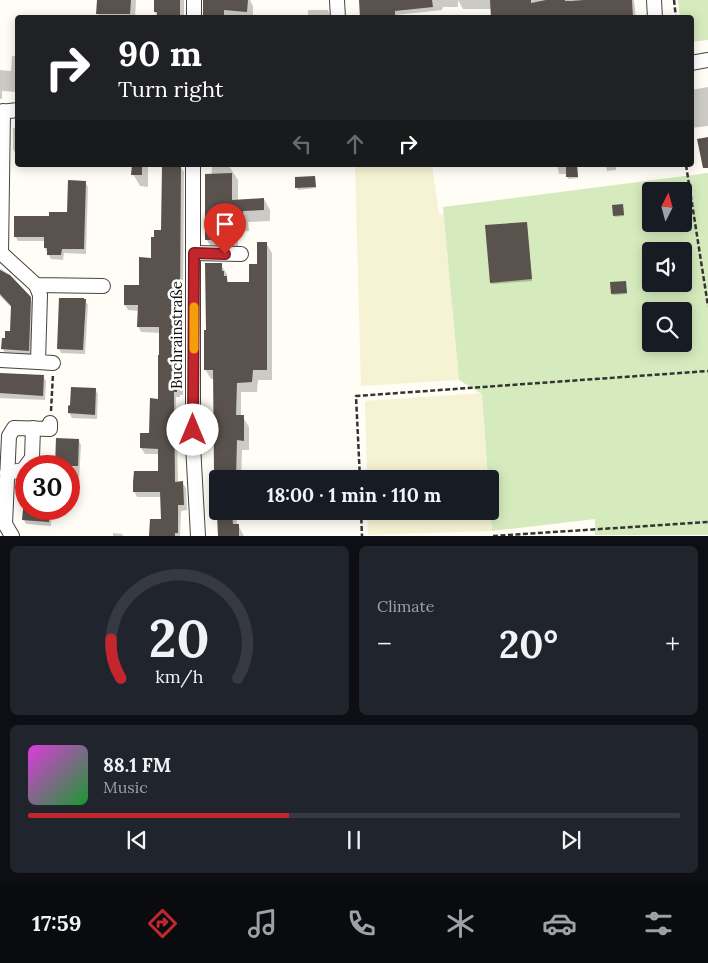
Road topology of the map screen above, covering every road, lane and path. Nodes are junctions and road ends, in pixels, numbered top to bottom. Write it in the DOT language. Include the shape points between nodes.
graph roads {
  1 [pos="194,0"];
  2 [pos="337,0"];
  3 [pos="654,0"];
  4 [pos="674,0"];
  5 [pos="194,15"];
  6 [pos="338,15"];
  7 [pos="655,15"];
  8 [pos="676,15"];
  9 [pos="708,60"];
  10 [pos="694,62"];
  11 [pos="15,110"];
  12 [pos="1,111"];
  13 [pos="193,167"];
  14 [pos="686,167"];
  15 [pos="1,207"];
  16 [pos="1,253"];
  17 [pos="194,253"];
  18 [pos="241,254"];
  19 [pos="36,285"];
  20 [pos="103,286"];
  21 [pos="708,306"];
  22 [pos="0,360"];
  23 [pos="38,362"];
  24 [pos="53,363"];
  25 [pos="708,372"];
  26 [pos="50,423"];
  27 [pos="33,428"];
  28 [pos="360,470"];
  29 [pos="8,474"];
  30 [pos="361,520"];
  31 [pos="708,522"];
  32 [pos="12,536"];
  33 [pos="198,536"];
  34 [pos="362,536"];
  35 [pos="493,536"];
  1 -- 5 [label="street"];
  2 -- 6 [label="street"];
  3 -- 7 [label="street"];
  4 -- 8 [label="path"];
  9 -- 10 [label="street"];
  11 -- 12 [label="street"];
  12 -- 15 [label="street"];
  13 -- 17 [label="street, Buchrainstraße"];
  14 -- 21 [label="path"];
  15 -- 16 [label="street"];
  16 -- 19 [label="street"];
  17 -- 18 [label="street"];
  17 -- 33 [label="street, Buchrainstraße" via="193,445"];
  19 -- 20 [label="street"];
  19 -- 23 [label="street" via="40,294"];
  22 -- 23 [label="street"];
  23 -- 24 [label="street"];
  24 -- 26 [label="path"];
  25 -- 28 [label="path" via="356,396"];
  26 -- 27 [label="street" via="50,429"];
  27 -- 29 [label="street" via="32,458 23,470"];
  27 -- 29 [label="street" via="14,428 9,436"];
  29 -- 32 [label="street" via="5,524"];
  30 -- 34 [label="path"];
  31 -- 35 [label="path"];
}
